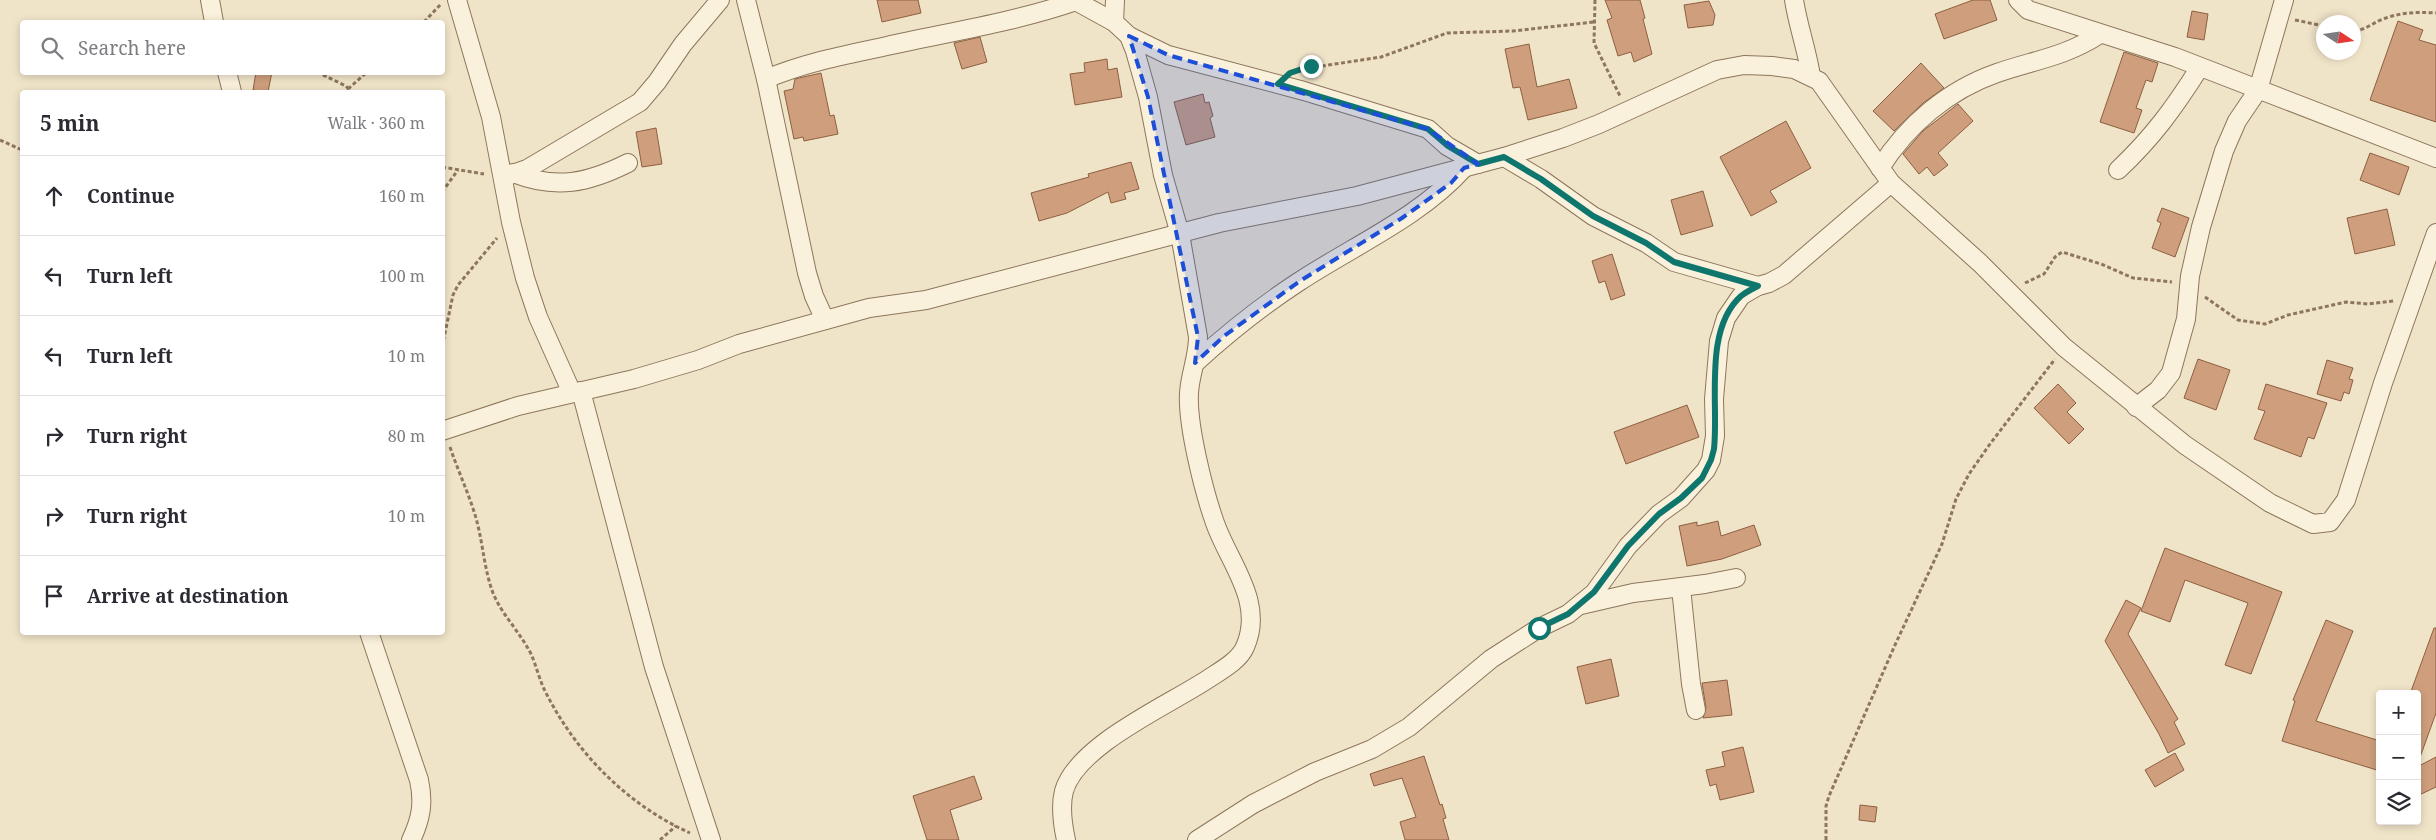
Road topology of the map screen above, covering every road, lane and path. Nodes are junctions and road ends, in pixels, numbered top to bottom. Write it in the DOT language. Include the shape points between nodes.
graph roads {
  1 [pos="210,0"];
  2 [pos="445,0"];
  3 [pos="457,0"];
  4 [pos="720,0"];
  5 [pos="746,0"];
  6 [pos="1115,0"];
  7 [pos="1595,0"];
  8 [pos="1794,0"];
  9 [pos="2018,0"];
  10 [pos="1075,1"];
  11 [pos="2282,8"];
  12 [pos="2436,13"];
  13 [pos="214,20"];
  14 [pos="426,20"];
  15 [pos="1114,22"];
  16 [pos="1594,22"];
  17 [pos="2316,23"];
  18 [pos="2361,29"];
  19 [pos="2100,34"];
  20 [pos="1129,36"];
  21 [pos="2200,67"];
  22 [pos="229,75"];
  23 [pos="322,75"];
  24 [pos="364,75"];
  25 [pos="1811,76"];
  26 [pos="766,79"];
  27 [pos="1278,84"];
  28 [pos="348,89"];
  29 [pos="232,90"];
  30 [pos="2258,90"];
  31 [pos="1627,110"];
  32 [pos="0,140"];
  33 [pos="20,149"];
  34 [pos="1504,157"];
  35 [pos="2436,158"];
  36 [pos="628,163"];
  37 [pos="1471,166"];
  38 [pos="445,168"];
  39 [pos="1880,168"];
  40 [pos="458,170"];
  41 [pos="2118,170"];
  42 [pos="508,175"];
  43 [pos="1891,183"];
  44 [pos="445,188"];
  45 [pos="510,222"];
  46 [pos="2436,233"];
  47 [pos="1180,234"];
  48 [pos="2190,285"];
  49 [pos="1758,286"];
  50 [pos="2006,289"];
  51 [pos="2412,298"];
  52 [pos="825,320"];
  53 [pos="445,333"];
  54 [pos="2064,347"];
  55 [pos="1195,363"];
  56 [pos="577,392"];
  57 [pos="2136,407"];
  58 [pos="445,431"];
  59 [pos="445,434"];
  60 [pos="1736,578"];
  61 [pos="1681,588"];
  62 [pos="1580,606"];
  63 [pos="370,635"];
  64 [pos="1696,710"];
  65 [pos="676,826"];
  66 [pos="704,838"];
  67 [pos="411,840"];
  68 [pos="660,840"];
  69 [pos="1066,840"];
  70 [pos="1197,840"];
  71 [pos="1826,840"];
  1 -- 13 [label="street"];
  2 -- 14 [label="path"];
  3 -- 42 [label="street"];
  4 -- 42 [label="street" via="640,102 527,168"];
  5 -- 26 [label="street"];
  6 -- 15 [label="street"];
  7 -- 16 [label="path"];
  8 -- 25 [label="street"];
  9 -- 19 [label="street" via="2028,10"];
  10 -- 15 [label="street"];
  10 -- 26 [label="street" via="1009,20 841,55"];
  11 -- 17 [label="path"];
  11 -- 30 [label="street"];
  12 -- 18 [label="path" via="2409,12 2384,18"];
  15 -- 20 [label="street"];
  16 -- 27 [label="path" via="1513,31 1447,33 1381,57 1298,69"];
  16 -- 31 [label="path" via="1597,49"];
  19 -- 21 [label="street"];
  19 -- 39 [label="street" via="2059,56 1996,73 1952,94 1918,122 1893,148"];
  20 -- 27 [label="street" via="1168,55"];
  20 -- 47 [label="street" via="1148,97 1163,175"];
  21 -- 30 [label="street"];
  21 -- 41 [label="street" via="2171,112"];
  22 -- 29 [label="street"];
  23 -- 28 [label="path"];
  24 -- 28 [label="path"];
  25 -- 31 [label="street" via="1794,69 1772,66 1744,65 1716,70"];
  25 -- 39 [label="street" via="1819,81"];
  26 -- 52 [label="street" via="807,273"];
  27 -- 37 [label="street" via="1428,129"];
  30 -- 35 [label="street"];
  30 -- 48 [label="street" via="2237,121 2224,151 2201,227"];
  31 -- 34 [label="street" via="1563,138"];
  32 -- 33 [label="path"];
  34 -- 37 [label="street"];
  34 -- 49 [label="street" via="1593,216 1674,262"];
  36 -- 42 [label="street" via="598,177 567,183 540,182"];
  37 -- 47 [label="street" via="1357,196 1219,223"];
  37 -- 55 [label="street" via="1427,201 1300,281 1224,336"];
  38 -- 40 [label="path"];
  39 -- 43 [label="street"];
  40 -- 42 [label="path"];
  40 -- 44 [label="path"];
  42 -- 45 [label="street"];
  43 -- 49 [label="street" via="1784,275"];
  43 -- 50 [label="street"];
  45 -- 53 [label="path" via="458,284"];
  45 -- 56 [label="street" via="538,317"];
  46 -- 51 [label="street"];
  47 -- 52 [label="street" via="926,300 869,308"];
  47 -- 55 [label="street" via="1198,337"];
  48 -- 50 [label="path" via="2133,278 2062,252 2044,274"];
  48 -- 51 [label="path" via="2238,320 2265,324 2288,315 2346,302 2368,304"];
  48 -- 57 [label="street" via="2186,319 2171,373 2158,390"];
  49 -- 62 [label="street" via="1741,296 1726,318 1719,340 1714,399 1715,436 1706,470 1628,546"];
  50 -- 54 [label="street"];
  51 -- 57 [label="street" via="2346,500 2330,522 2313,524 2270,503"];
  52 -- 56 [label="street" via="634,379"];
  54 -- 57 [label="street"];
  54 -- 71 [label="path" via="1990,444 1956,499 1942,544 1829,796"];
  55 -- 69 [label="street" via="1189,393 1197,454 1215,524 1238,571 1251,608 1248,637 1241,653 1222,669 1104,742 1079,765 1064,791"];
  56 -- 58 [label="street" via="518,406"];
  56 -- 66 [label="street"];
  59 -- 65 [label="path" via="475,516 492,590 500,608 530,652 554,708 595,766"];
  60 -- 61 [label="street"];
  61 -- 62 [label="street" via="1633,593"];
  61 -- 64 [label="street" via="1690,684"];
  62 -- 70 [label="street" via="1491,659 1409,727 1372,749 1315,772 1253,804"];
  63 -- 67 [label="street" via="423,800"];
  65 -- 66 [label="path"];
  65 -- 68 [label="path"];
}
